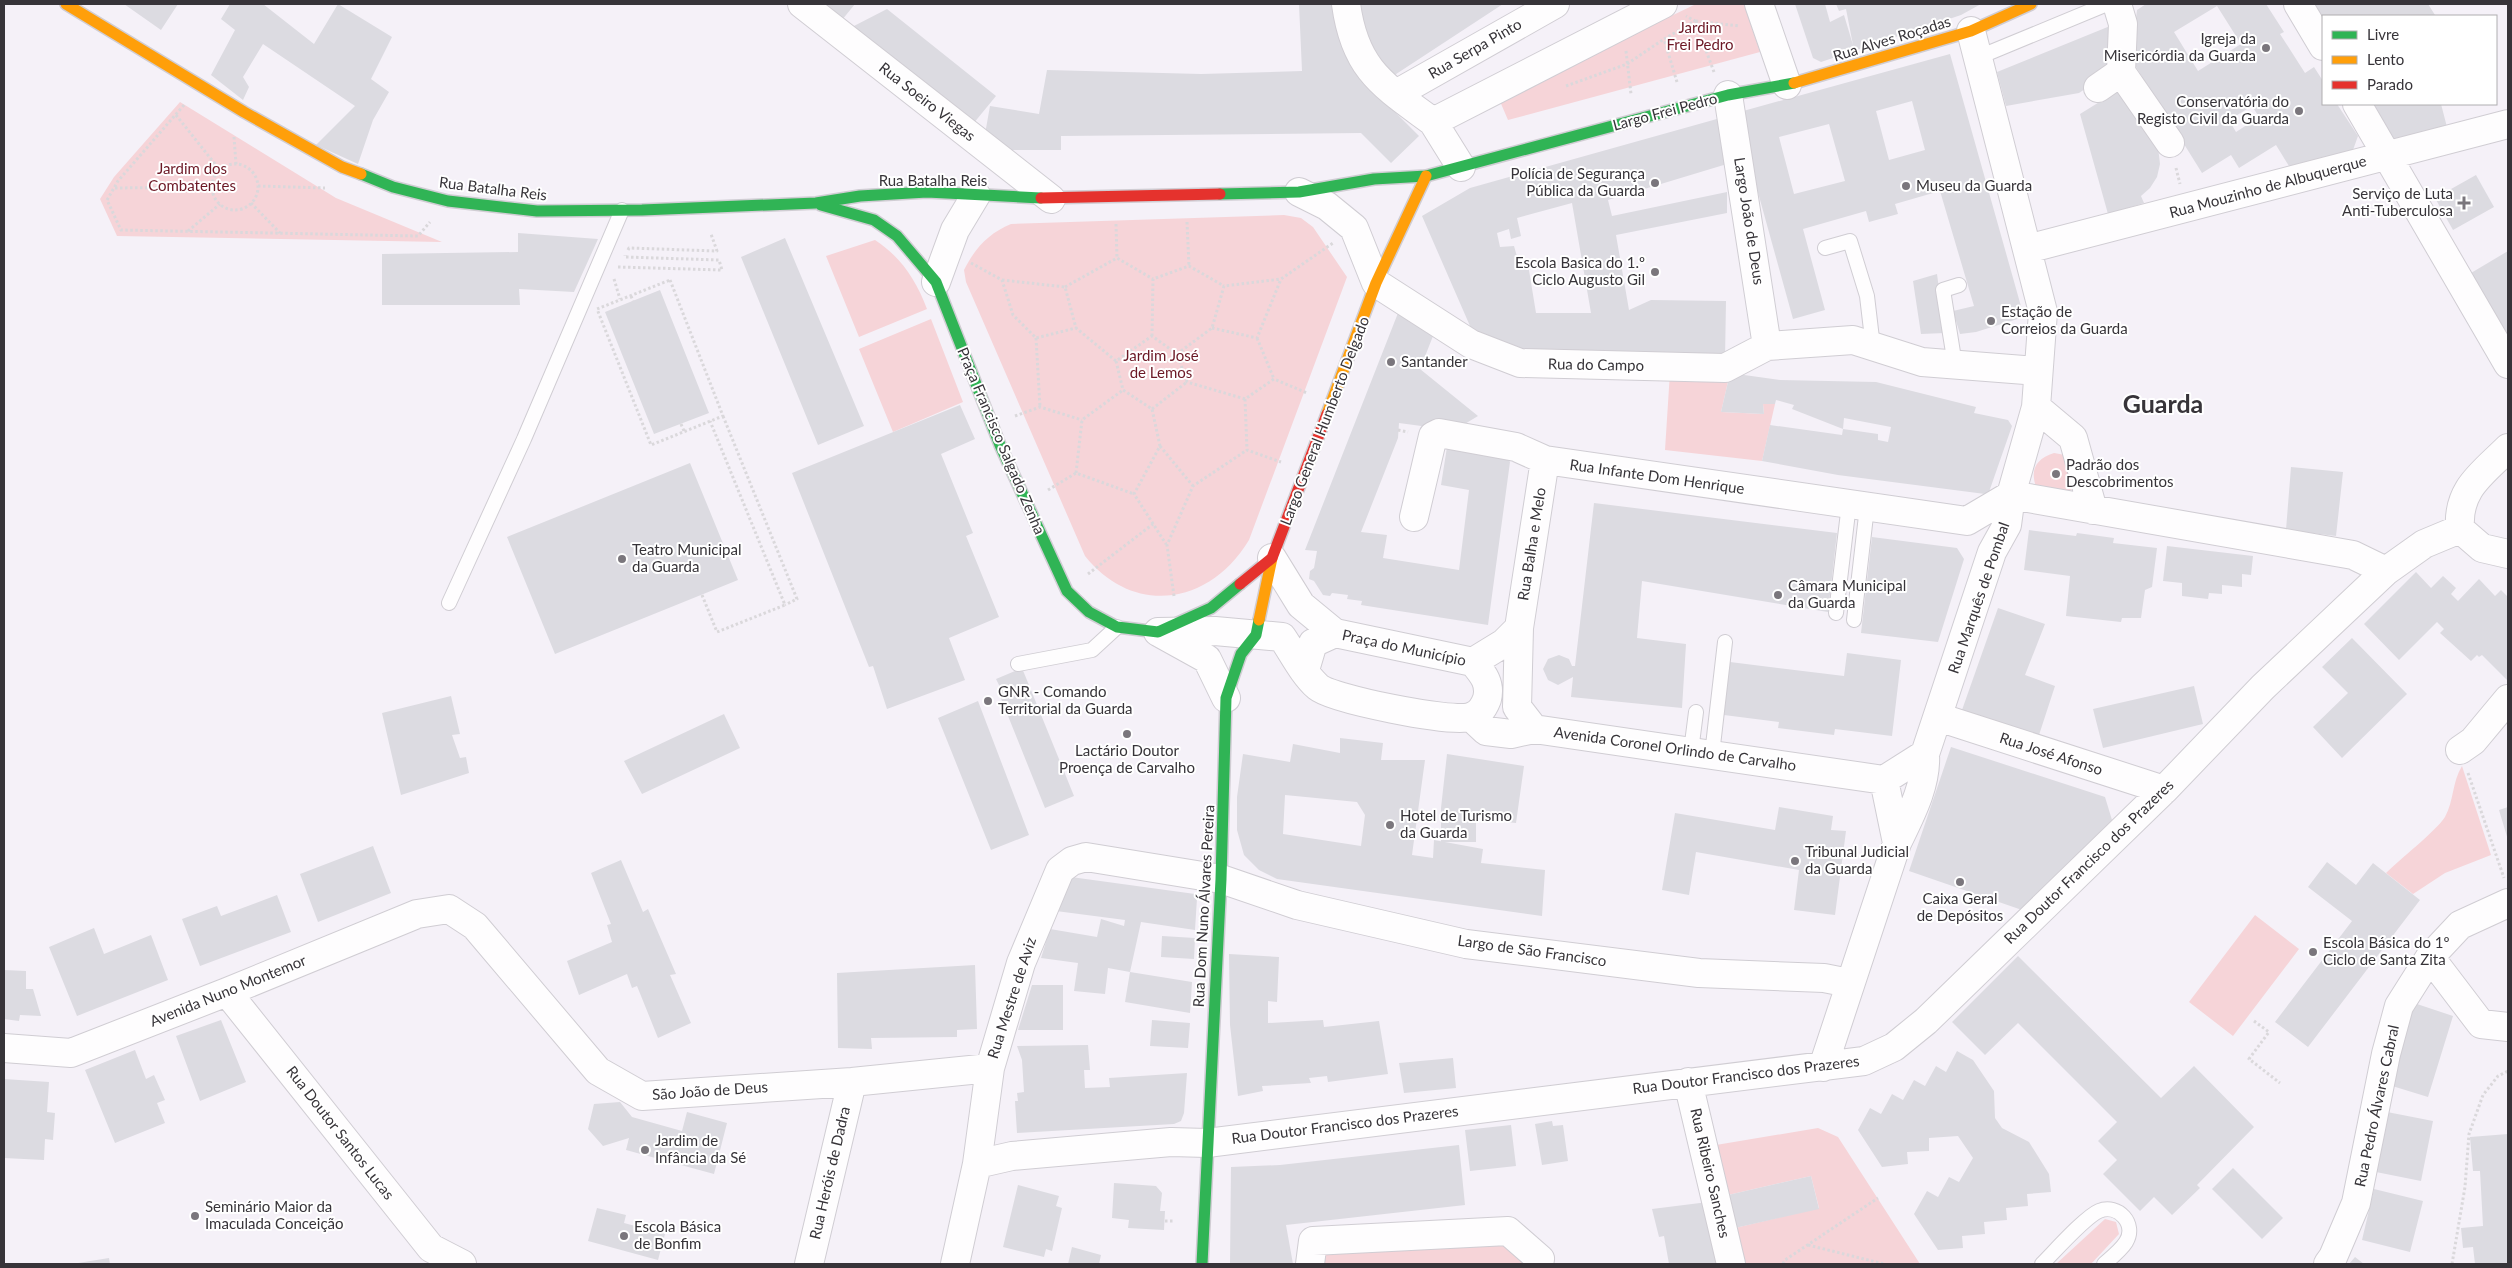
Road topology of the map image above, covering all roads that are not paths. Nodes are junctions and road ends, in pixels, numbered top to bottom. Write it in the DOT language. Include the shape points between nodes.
graph roads {
  1 [pos="66,4"];
  2 [pos="802,4"];
  3 [pos="1346,4"];
  4 [pos="1555,4"];
  5 [pos="2031,4"];
  6 [pos="2107,4"];
  7 [pos="2117,4"];
  8 [pos="2298,4"];
  9 [pos="1670,8"];
  10 [pos="1763,13"];
  11 [pos="1971,31"];
  12 [pos="2322,44"];
  13 [pos="1979,57"];
  14 [pos="2121,72"];
  15 [pos="1787,85"];
  16 [pos="2098,88"];
  17 [pos="1396,94"];
  18 [pos="1728,95"];
  19 [pos="2358,105"];
  20 [pos="1433,122"];
  21 [pos="2508,124"];
  22 [pos="2170,143"];
  23 [pos="2388,156"];
  24 [pos="1461,167"];
  25 [pos="1426,176"];
  26 [pos="1299,192"];
  27 [pos="976,195"];
  28 [pos="1052,199"];
  29 [pos="816,203"];
  30 [pos="622,210"];
  31 [pos="1825,248"];
  32 [pos="2028,249"];
  33 [pos="936,282"];
  34 [pos="1376,283"];
  35 [pos="1959,285"];
  36 [pos="1768,346"];
  37 [pos="1873,347"];
  38 [pos="2508,364"];
  39 [pos="1955,365"];
  40 [pos="2038,371"];
  41 [pos="2036,407"];
  42 [pos="2508,448"];
  43 [pos="1545,460"];
  44 [pos="2011,495"];
  45 [pos="1858,505"];
  46 [pos="2093,510"];
  47 [pos="1414,517"];
  48 [pos="1967,521"];
  49 [pos="2460,530"];
  50 [pos="1992,552"];
  51 [pos="2508,554"];
  52 [pos="1272,558"];
  53 [pos="2386,571"];
  54 [pos="449,603"];
  55 [pos="1836,613"];
  56 [pos="1854,620"];
  57 [pos="1117,627"];
  58 [pos="1519,628"];
  59 [pos="1158,632"];
  60 [pos="1334,633"];
  61 [pos="1256,635"];
  62 [pos="1725,642"];
  63 [pos="1473,662"];
  64 [pos="1018,664"];
  65 [pos="1305,670"];
  66 [pos="1226,698"];
  67 [pos="2508,699"];
  68 [pos="1696,712"];
  69 [pos="1471,717"];
  70 [pos="1938,717"];
  71 [pos="1534,728"];
  72 [pos="1702,752"];
  73 [pos="1925,754"];
  74 [pos="2464,760"];
  75 [pos="1884,780"];
  76 [pos="2164,790"];
  77 [pos="1897,843"];
  78 [pos="1221,878"];
  79 [pos="2507,891"];
  80 [pos="449,909"];
  81 [pos="2430,957"];
  82 [pos="1849,983"];
  83 [pos="227,992"];
  84 [pos="2508,1027"];
  85 [pos="4,1048"];
  86 [pos="1823,1066"];
  87 [pos="990,1068"];
  88 [pos="852,1082"];
  89 [pos="1688,1082"];
  90 [pos="1208,1143"];
  91 [pos="977,1164"];
  92 [pos="462,1264"];
  93 [pos="809,1264"];
  94 [pos="955,1264"];
  95 [pos="1202,1264"];
  96 [pos="1310,1264"];
  97 [pos="1539,1264"];
  98 [pos="1731,1264"];
  99 [pos="2042,1264"];
  100 [pos="2104,1264"];
  101 [pos="2328,1264"];
  1 -- 30 [label="main road, Rua Batalha Reis" via="342,167 393,187 448,201 537,211"];
  2 -- 28 [label="street, Rua Soeiro Viegas"];
  3 -- 17 [label="street" via="1353,40 1366,65 1384,86"];
  4 -- 17 [label="street, Rua Serpa Pinto"];
  5 -- 11 [label="main road, Rua Alves Roçadas"];
  6 -- 13 [label="lane"];
  7 -- 14 [label="street" via="2123,24"];
  8 -- 12 [label="street"];
  9 -- 20 [label="street" via="1618,26"];
  10 -- 15 [label="street"];
  11 -- 13 [label="street, Rua Marquês de Pombal"];
  11 -- 15 [label="main road, Rua Alves Roçadas"];
  13 -- 32 [label="street, Rua Marquês de Pombal"];
  14 -- 16 [label="street"];
  14 -- 22 [label="street"];
  15 -- 18 [label="main road, Largo Frei Pedro"];
  17 -- 20 [label="street"];
  18 -- 24 [label="main road, Largo Frei Pedro"];
  18 -- 36 [label="street, Largo João de Deus"];
  19 -- 23 [label="street"];
  20 -- 24 [label="street"];
  21 -- 23 [label="street, Rua Mouzinho de Albuquerque"];
  23 -- 32 [label="street, Rua Mouzinho de Albuquerque"];
  23 -- 38 [label="street"];
  24 -- 25 [label="main road, Largo Frei Pedro"];
  25 -- 26 [label="main road" via="1374,179"];
  25 -- 34 [label="main road, Largo General Humberto Delgado"];
  26 -- 28 [label="main road"];
  26 -- 34 [label="street" via="1327,206 1354,228"];
  27 -- 28 [label="main road, Rua Batalha Reis"];
  27 -- 29 [label="main road, Rua Batalha Reis" via="927,192 869,195"];
  27 -- 33 [label="street" via="955,230"];
  29 -- 30 [label="main road, Rua Batalha Reis"];
  29 -- 33 [label="main road, Rua Batalha Reis" via="874,220 897,236"];
  30 -- 54 [label="lane" via="524,439"];
  31 -- 37 [label="lane" via="1850,241 1867,296"];
  32 -- 40 [label="street, Rua Marquês de Pombal" via="2043,312"];
  33 -- 57 [label="main road, Praça Francisco Salgado Zenha" via="993,426 1067,592 1089,612"];
  34 -- 36 [label="street, Rua do Campo" via="1471,344 1520,363 1725,368"];
  34 -- 52 [label="main road, Largo General Humberto Delgado"];
  35 -- 39 [label="lane" via="1943,290"];
  36 -- 37 [label="street" via="1853,340"];
  37 -- 39 [label="street" via="1922,362"];
  39 -- 40 [label="street"];
  40 -- 41 [label="street, Rua Marquês de Pombal"];
  41 -- 44 [label="street, Rua Marquês de Pombal"];
  41 -- 46 [label="street" via="2073,438"];
  42 -- 49 [label="street" via="2467,490 2459,513"];
  43 -- 45 [label="street, Rua Infante Dom Henrique"];
  43 -- 47 [label="street, Rua Infante Dom Henrique" via="1516,447 1438,433 1433,436"];
  43 -- 58 [label="street, Rua Balha e Melo"];
  44 -- 46 [label="street"];
  44 -- 48 [label="street"];
  44 -- 50 [label="street, Rua Marquês de Pombal" via="2007,525"];
  45 -- 48 [label="street, Rua Infante Dom Henrique"];
  45 -- 55 [label="lane"];
  45 -- 56 [label="lane"];
  46 -- 53 [label="street" via="2353,555"];
  48 -- 50 [label="street"];
  49 -- 51 [label="street" via="2482,548"];
  49 -- 53 [label="street, Rua Doutor Francisco dos Prazeres" via="2424,544"];
  50 -- 70 [label="street, Rua Marquês de Pombal"];
  52 -- 59 [label="main road" via="1211,608"];
  52 -- 60 [label="street, Praça do Município" via="1301,605"];
  52 -- 61 [label="main road, Rua Dom Nuno Álvares Pereira"];
  53 -- 76 [label="street, Rua Doutor Francisco dos Prazeres" via="2263,687"];
  57 -- 59 [label="main road, Praça Francisco Salgado Zenha"];
  57 -- 64 [label="lane" via="1092,650"];
  58 -- 63 [label="street, Praça do Município" via="1504,643"];
  58 -- 71 [label="street" via="1517,707"];
  59 -- 61 [label="street, Praça Francisco Salgado Zenha" via="1215,631"];
  59 -- 66 [label="street, Praça Francisco Salgado Zenha" via="1206,659"];
  60 -- 63 [label="street, Praça do Município"];
  60 -- 65 [label="street, Praça do Município" via="1313,643"];
  61 -- 65 [label="street, Praça Francisco Salgado Zenha" via="1282,637"];
  61 -- 66 [label="main road, Rua Dom Nuno Álvares Pereira" via="1241,654"];
  62 -- 72 [label="lane"];
  63 -- 69 [label="street, Praça do Município" via="1485,676 1489,690 1484,708"];
  65 -- 69 [label="street" via="1318,688 1352,700 1452,719"];
  66 -- 78 [label="main road, Rua Dom Nuno Álvares Pereira"];
  67 -- 74 [label="street" via="2474,740"];
  68 -- 72 [label="lane"];
  69 -- 71 [label="street, Avenida Coronel Orlindo de Carvalho" via="1486,731 1510,734"];
  70 -- 73 [label="street, Rua Marquês de Pombal"];
  70 -- 76 [label="street, Rua José Afonso"];
  71 -- 72 [label="street, Avenida Coronel Orlindo de Carvalho"];
  72 -- 75 [label="street, Avenida Coronel Orlindo de Carvalho"];
  73 -- 75 [label="street"];
  73 -- 77 [label="street, Rua Marquês de Pombal" via="1926,770"];
  75 -- 77 [label="street"];
  76 -- 86 [label="street, Rua Doutor Francisco dos Prazeres" via="1926,1021 1894,1047 1864,1061"];
  77 -- 82 [label="street, Rua Marquês de Pombal"];
  78 -- 82 [label="street, Largo de São Francisco" via="1298,905 1466,944 1699,973 1824,978"];
  78 -- 87 [label="street, Rua Mestre de Aviz" via="1086,857 1072,861 1060,870 1021,963"];
  78 -- 90 [label="main road, Rua Dom Nuno Álvares Pereira"];
  79 -- 81 [label="street, Rua Pedro Álvares Cabral" via="2460,925"];
  80 -- 83 [label="street, Avenida Nuno Montemor" via="417,914"];
  80 -- 88 [label="street, São João de Deus" via="475,926 598,1071 642,1096"];
  81 -- 84 [label="street" via="2481,1024"];
  81 -- 101 [label="street, Rua Pedro Álvares Cabral" via="2399,1006 2356,1203"];
  82 -- 86 [label="street, Rua Marquês de Pombal"];
  83 -- 85 [label="street, Avenida Nuno Montemor" via="71,1052"];
  83 -- 92 [label="street, Rua Doutor Santos Lucas" via="431,1248"];
  86 -- 89 [label="street, Rua Doutor Francisco dos Prazeres"];
  87 -- 88 [label="street, São João de Deus"];
  87 -- 91 [label="street, Rua Mestre de Aviz"];
  88 -- 93 [label="street, Rua Heróis de Dadra"];
  89 -- 90 [label="street, Rua Doutor Francisco dos Prazeres"];
  89 -- 98 [label="street, Rua Ribeiro Sanches"];
  90 -- 91 [label="street, Rua Doutor Francisco dos Prazeres" via="1171,1142 1012,1156"];
  90 -- 95 [label="main road, Rua Dom Nuno Álvares Pereira"];
  91 -- 94 [label="street, Rua Mestre de Aviz"];
  96 -- 97 [label="street" via="1314,1241 1508,1231 1540,1259"];
  99 -- 100 [label="lane" via="2096,1212 2109,1209 2122,1214 2130,1228 2126,1244"];
}
